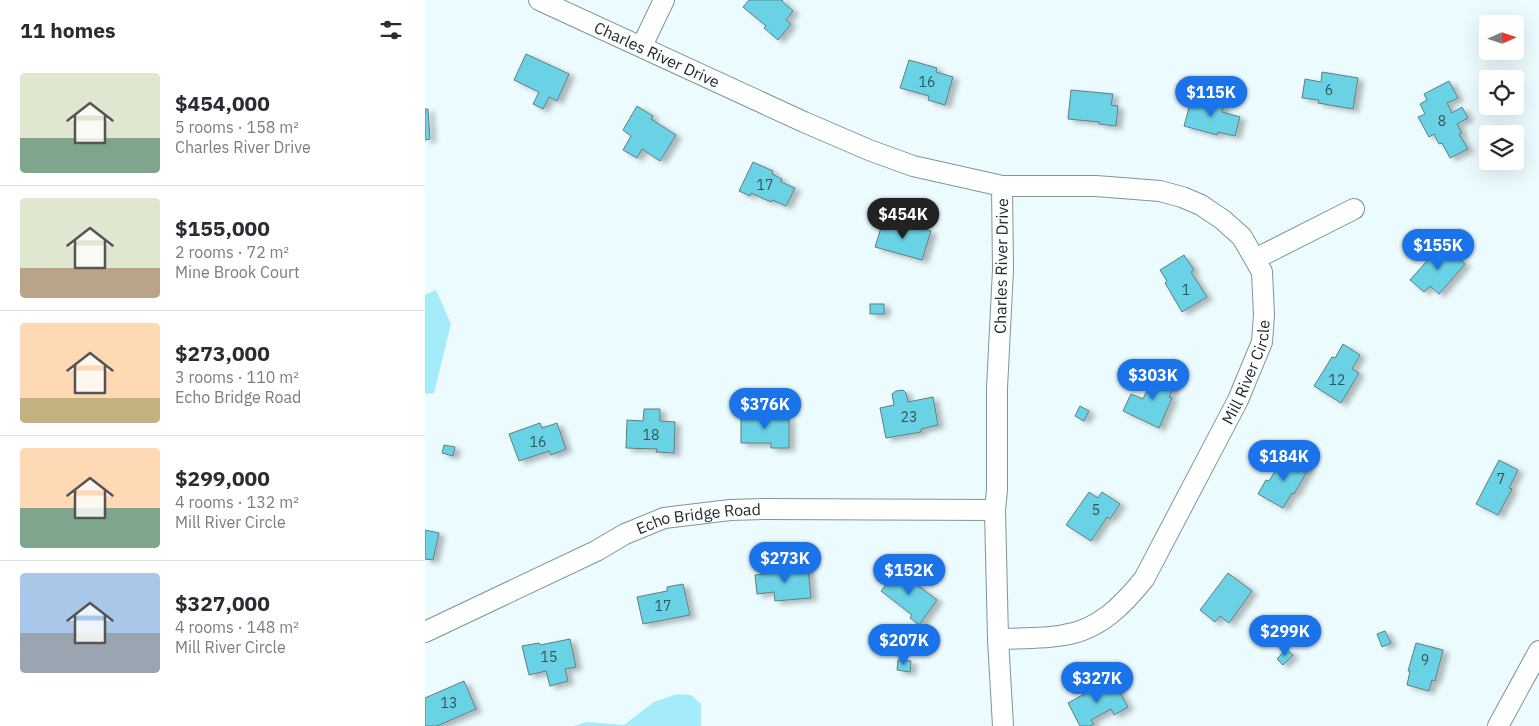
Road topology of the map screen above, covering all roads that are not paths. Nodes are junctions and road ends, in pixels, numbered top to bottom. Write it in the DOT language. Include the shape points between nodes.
graph roads {
  1 [pos="539,0"];
  2 [pos="664,0"];
  3 [pos="642,46"];
  4 [pos="1002,186"];
  5 [pos="1354,209"];
  6 [pos="1255,259"];
  7 [pos="995,510"];
  8 [pos="425,632"];
  9 [pos="998,639"];
  10 [pos="1539,652"];
  11 [pos="1003,726"];
  12 [pos="1498,726"];
  1 -- 3 [label="street, Charles River Drive"];
  2 -- 3 [label="street"];
  3 -- 4 [label="street, Charles River Drive" via="869,150 913,166"];
  4 -- 6 [label="street, Mill River Circle" via="1096,186 1160,191 1182,197 1223,220 1242,237"];
  4 -- 7 [label="street, Charles River Drive" via="1003,270"];
  5 -- 6 [label="street"];
  6 -- 9 [label="street, Mill River Circle" via="1262,272 1263,342 1238,400 1144,579 1124,603 1089,627 1065,635"];
  7 -- 8 [label="street, Echo Bridge Road" via="764,509 664,518"];
  7 -- 9 [label="street, Charles River Drive"];
  9 -- 11 [label="street, Charles River Drive"];
  10 -- 12 [label="street"];
}
